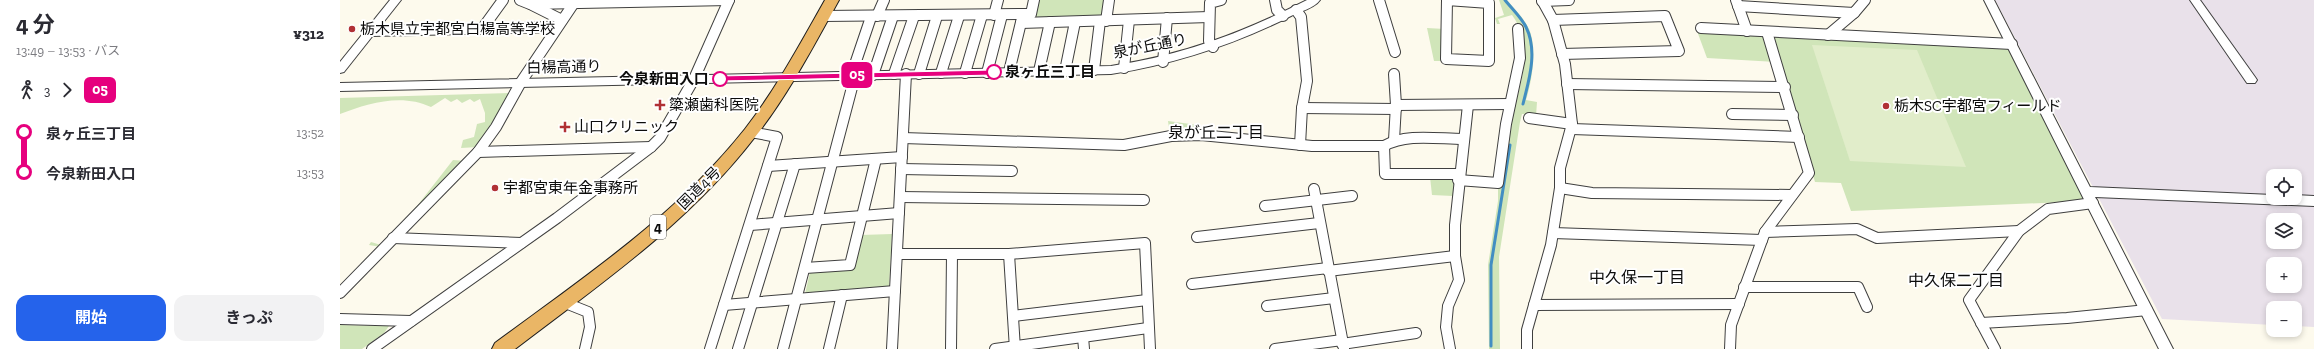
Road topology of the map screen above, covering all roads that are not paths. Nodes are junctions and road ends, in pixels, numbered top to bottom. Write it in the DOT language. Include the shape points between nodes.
graph roads {
  1 [pos="396,0"];
  2 [pos="503,0"];
  3 [pos="520,0"];
  4 [pos="729,0"];
  5 [pos="832,0"];
  6 [pos="884,0"];
  7 [pos="998,0"];
  8 [pos="1034,0"];
  9 [pos="1109,0"];
  10 [pos="1221,0"];
  11 [pos="1275,0"];
  12 [pos="1315,0"];
  13 [pos="1380,0"];
  14 [pos="1447,0"];
  15 [pos="1569,0"];
  16 [pos="1865,0"];
  17 [pos="1989,0"];
  18 [pos="2195,0"];
  19 [pos="644,1"];
  20 [pos="678,1"];
  21 [pos="1542,1"];
  22 [pos="574,2"];
  23 [pos="1737,3"];
  24 [pos="530,4"];
  25 [pos="1296,10"];
  26 [pos="1854,13"];
  27 [pos="982,15"];
  28 [pos="998,15"];
  29 [pos="823,16"];
  30 [pos="874,16"];
  31 [pos="893,16"];
  32 [pos="914,16"];
  33 [pos="937,16"];
  34 [pos="959,16"];
  35 [pos="1283,16"];
  36 [pos="1209,17"];
  37 [pos="1022,18"];
  38 [pos="1167,18"];
  39 [pos="1129,20"];
  40 [pos="1553,20"];
  41 [pos="1103,21"];
  42 [pos="1050,22"];
  43 [pos="1075,22"];
  44 [pos="560,24"];
  45 [pos="1701,28"];
  46 [pos="482,29"];
  47 [pos="1518,29"];
  48 [pos="371,31"];
  49 [pos="1747,31"];
  50 [pos="1767,32"];
  51 [pos="1828,35"];
  52 [pos="2012,44"];
  53 [pos="1213,47"];
  54 [pos="1396,52"];
  55 [pos="1562,54"];
  56 [pos="1163,62"];
  57 [pos="1124,68"];
  58 [pos="340,69"];
  59 [pos="1094,70"];
  60 [pos="1066,71"];
  61 [pos="987,72"];
  62 [pos="1009,72"];
  63 [pos="1039,72"];
  64 [pos="941,73"];
  65 [pos="965,73"];
  66 [pos="894,74"];
  67 [pos="906,74"];
  68 [pos="919,74"];
  69 [pos="1394,74"];
  70 [pos="873,75"];
  71 [pos="853,76"];
  72 [pos="788,77"];
  73 [pos="694,79"];
  74 [pos="2251,80"];
  75 [pos="521,82"];
  76 [pos="1567,84"];
  77 [pos="340,87"];
  78 [pos="1785,87"];
  79 [pos="1510,104"];
  80 [pos="1468,105"];
  81 [pos="1396,107"];
  82 [pos="1302,108"];
  83 [pos="1732,114"];
  84 [pos="1793,115"];
  85 [pos="1529,118"];
  86 [pos="1572,126"];
  87 [pos="751,132"];
  88 [pos="1799,137"];
  89 [pos="903,138"];
  90 [pos="1464,139"];
  91 [pos="1394,140"];
  92 [pos="1300,144"];
  93 [pos="1384,146"];
  94 [pos="650,147"];
  95 [pos="478,152"];
  96 [pos="902,157"];
  97 [pos="876,159"];
  98 [pos="833,162"];
  99 [pos="795,164"];
  100 [pos="768,166"];
  101 [pos="901,169"];
  102 [pos="1012,171"];
  103 [pos="1459,177"];
  104 [pos="1560,188"];
  105 [pos="1315,194"];
  106 [pos="1792,195"];
  107 [pos="1352,196"];
  108 [pos="900,197"];
  109 [pos="2090,198"];
  110 [pos="1144,200"];
  111 [pos="2314,201"];
  112 [pos="1265,206"];
  113 [pos="899,214"];
  114 [pos="861,216"];
  115 [pos="818,220"];
  116 [pos="776,223"];
  117 [pos="1319,223"];
  118 [pos="750,225"];
  119 [pos="2019,231"];
  120 [pos="1553,233"];
  121 [pos="1763,236"];
  122 [pos="1197,237"];
  123 [pos="393,238"];
  124 [pos="521,243"];
  125 [pos="897,254"];
  126 [pos="952,254"];
  127 [pos="1009,254"];
  128 [pos="1455,256"];
  129 [pos="805,268"];
  130 [pos="1328,269"];
  131 [pos="1192,284"];
  132 [pos="1744,287"];
  133 [pos="895,291"];
  134 [pos="340,293"];
  135 [pos="842,295"];
  136 [pos="1334,298"];
  137 [pos="797,299"];
  138 [pos="1147,300"];
  139 [pos="563,302"];
  140 [pos="752,302"];
  141 [pos="1739,304"];
  142 [pos="724,305"];
  143 [pos="1534,305"];
  144 [pos="1267,306"];
  145 [pos="1867,307"];
  146 [pos="2147,310"];
  147 [pos="1013,316"];
  148 [pos="340,319"];
  149 [pos="411,322"];
  150 [pos="1981,323"];
  151 [pos="1148,328"];
  152 [pos="1416,333"];
  153 [pos="1084,337"];
  154 [pos="1343,344"];
  155 [pos="1015,348"];
  156 [pos="372,349"];
  157 [pos="501,349"];
  158 [pos="586,349"];
  159 [pos="710,349"];
  160 [pos="738,349"];
  161 [pos="783,349"];
  162 [pos="829,349"];
  163 [pos="892,349"];
  164 [pos="951,349"];
  165 [pos="995,349"];
  166 [pos="1084,349"];
  167 [pos="1150,349"];
  168 [pos="1275,349"];
  169 [pos="1450,349"];
  170 [pos="1527,349"];
  171 [pos="1730,349"];
  172 [pos="1995,349"];
  173 [pos="2166,349"];
  1 -- 48 [label="street"];
  2 -- 46 [label="street"];
  3 -- 24 [label="street"];
  4 -- 20 [label="street"];
  4 -- 73 [label="street"];
  5 -- 29 [label="highway, 国道4号 / 4"];
  6 -- 30 [label="street"];
  7 -- 28 [label="street"];
  8 -- 37 [label="street" via="1031,14"];
  9 -- 41 [label="street"];
  10 -- 36 [label="street" via="1210,3"];
  11 -- 35 [label="street" via="1277,10"];
  12 -- 25 [label="street, 泉が丘通り"];
  13 -- 54 [label="street"];
  14 -- 14 [label="street" via="1446,59 1489,61 1489,2"];
  15 -- 21 [label="street"];
  16 -- 26 [label="street"];
  17 -- 52 [label="street"];
  18 -- 74 [label="street"];
  19 -- 20 [label="street"];
  19 -- 22 [label="street"];
  21 -- 40 [label="street"];
  22 -- 24 [label="street"];
  22 -- 44 [label="street"];
  23 -- 26 [label="street"];
  23 -- 49 [label="street"];
  24 -- 44 [label="street"];
  25 -- 35 [label="street, 泉が丘通り"];
  25 -- 82 [label="street" via="1301,17 1307,81"];
  26 -- 51 [label="street"];
  27 -- 28 [label="street"];
  27 -- 34 [label="street"];
  27 -- 65 [label="street"];
  28 -- 37 [label="street"];
  28 -- 61 [label="street"];
  29 -- 30 [label="street"];
  29 -- 72 [label="highway, 国道4号 / 4"];
  30 -- 31 [label="street"];
  30 -- 71 [label="street"];
  31 -- 32 [label="street"];
  31 -- 70 [label="street"];
  32 -- 33 [label="street"];
  32 -- 66 [label="street"];
  33 -- 34 [label="street"];
  33 -- 68 [label="street"];
  34 -- 64 [label="street"];
  35 -- 53 [label="street, 泉が丘通り"];
  36 -- 38 [label="street"];
  36 -- 53 [label="street" via="1209,41"];
  37 -- 42 [label="street"];
  37 -- 62 [label="street"];
  38 -- 39 [label="street"];
  38 -- 56 [label="street"];
  39 -- 41 [label="street"];
  39 -- 57 [label="street"];
  40 -- 55 [label="street"];
  40 -- 55 [label="street" via="1665,16 1679,51"];
  41 -- 43 [label="street"];
  41 -- 59 [label="street"];
  42 -- 43 [label="street"];
  42 -- 63 [label="street"];
  43 -- 60 [label="street"];
  44 -- 46 [label="street"];
  44 -- 75 [label="street"];
  45 -- 49 [label="street"];
  46 -- 48 [label="street"];
  47 -- 79 [label="street" via="1522,41 1520,70"];
  48 -- 58 [label="street"];
  49 -- 50 [label="street"];
  50 -- 51 [label="street"];
  50 -- 78 [label="street"];
  51 -- 52 [label="street"];
  52 -- 109 [label="street"];
  53 -- 56 [label="street, 泉が丘通り"];
  55 -- 76 [label="street"];
  56 -- 57 [label="street, 泉が丘通り"];
  57 -- 59 [label="street, 泉が丘通り"];
  59 -- 60 [label="street, 泉が丘通り"];
  60 -- 63 [label="street, 泉が丘通り"];
  61 -- 62 [label="street, 泉が丘通り"];
  61 -- 65 [label="street, 泉が丘通り"];
  62 -- 63 [label="street, 泉が丘通り"];
  64 -- 65 [label="street, 泉が丘通り"];
  64 -- 68 [label="street, 泉が丘通り"];
  66 -- 67 [label="street, 泉が丘通り"];
  66 -- 70 [label="street, 泉が丘通り"];
  67 -- 68 [label="street, 泉が丘通り"];
  67 -- 89 [label="street"];
  69 -- 81 [label="street"];
  70 -- 71 [label="street, 泉が丘通り"];
  71 -- 72 [label="street, 泉が丘通り"];
  71 -- 98 [label="street"];
  72 -- 73 [label="street, 白楊高通り"];
  72 -- 87 [label="highway, 国道4号 / 4"];
  73 -- 75 [label="street, 白楊高通り"];
  73 -- 94 [label="street" via="660,138"];
  75 -- 77 [label="street, 白楊高通り"];
  75 -- 95 [label="street" via="496,127"];
  76 -- 78 [label="street"];
  76 -- 86 [label="street"];
  78 -- 84 [label="street"];
  79 -- 80 [label="street"];
  79 -- 103 [label="street" via="1498,183"];
  80 -- 81 [label="street"];
  80 -- 90 [label="street"];
  81 -- 82 [label="street"];
  81 -- 91 [label="street"];
  82 -- 92 [label="street"];
  83 -- 84 [label="street"];
  84 -- 88 [label="street"];
  85 -- 86 [label="street"];
  86 -- 88 [label="street"];
  86 -- 104 [label="street" via="1560,168"];
  87 -- 100 [label="street" via="777,137"];
  87 -- 139 [label="highway, 国道4号 / 4" via="719,170 664,223"];
  88 -- 106 [label="street" via="1808,173"];
  89 -- 92 [label="street" via="1124,146 1171,136 1201,135"];
  89 -- 96 [label="street"];
  90 -- 91 [label="street"];
  90 -- 103 [label="street"];
  91 -- 93 [label="street"];
  92 -- 93 [label="street"];
  93 -- 103 [label="street" via="1385,174"];
  94 -- 95 [label="street"];
  94 -- 124 [label="street" via="626,168"];
  95 -- 123 [label="street"];
  96 -- 97 [label="street"];
  96 -- 101 [label="street"];
  97 -- 98 [label="street"];
  97 -- 114 [label="street"];
  98 -- 99 [label="street"];
  98 -- 115 [label="street"];
  99 -- 100 [label="street"];
  99 -- 116 [label="street"];
  100 -- 118 [label="street"];
  101 -- 102 [label="street"];
  101 -- 108 [label="street"];
  103 -- 128 [label="street"];
  104 -- 106 [label="street" via="1592,193"];
  104 -- 120 [label="street"];
  105 -- 107 [label="street"];
  105 -- 112 [label="street"];
  105 -- 117 [label="street"];
  106 -- 121 [label="street"];
  108 -- 110 [label="street" via="1011,193"];
  108 -- 113 [label="street"];
  109 -- 111 [label="street"];
  109 -- 119 [label="street" via="2053,207"];
  109 -- 146 [label="street"];
  113 -- 114 [label="street"];
  113 -- 125 [label="street"];
  114 -- 115 [label="street"];
  114 -- 129 [label="street" via="850,265"];
  115 -- 116 [label="street"];
  115 -- 129 [label="street"];
  116 -- 118 [label="street"];
  116 -- 140 [label="street"];
  117 -- 122 [label="street"];
  117 -- 130 [label="street"];
  118 -- 142 [label="street"];
  119 -- 121 [label="street" via="1877,238 1857,229"];
  119 -- 150 [label="street" via="1969,300"];
  120 -- 121 [label="street"];
  120 -- 143 [label="street"];
  121 -- 132 [label="street"];
  123 -- 124 [label="street"];
  123 -- 134 [label="street"];
  124 -- 149 [label="street"];
  125 -- 126 [label="street"];
  125 -- 133 [label="street"];
  126 -- 127 [label="street"];
  126 -- 164 [label="street"];
  127 -- 138 [label="street" via="1145,243"];
  127 -- 147 [label="street"];
  128 -- 130 [label="street"];
  128 -- 169 [label="street" via="1459,280 1448,306 1446,327"];
  129 -- 137 [label="street"];
  130 -- 131 [label="street"];
  130 -- 136 [label="street"];
  132 -- 141 [label="street"];
  132 -- 145 [label="street" via="1858,287"];
  133 -- 135 [label="street"];
  133 -- 163 [label="street"];
  135 -- 137 [label="street"];
  135 -- 162 [label="street"];
  136 -- 144 [label="street"];
  136 -- 154 [label="street"];
  137 -- 140 [label="street"];
  137 -- 161 [label="street"];
  138 -- 147 [label="street"];
  138 -- 151 [label="street"];
  139 -- 157 [label="highway, 国道4号 / 4"];
  139 -- 158 [label="street" via="573,308 583,309 591,318"];
  140 -- 142 [label="street"];
  140 -- 160 [label="street"];
  141 -- 143 [label="street"];
  141 -- 171 [label="street" via="1731,325"];
  142 -- 159 [label="street"];
  143 -- 170 [label="street" via="1527,330"];
  146 -- 150 [label="street"];
  146 -- 173 [label="street"];
  147 -- 155 [label="street"];
  148 -- 149 [label="street"];
  149 -- 156 [label="street"];
  150 -- 172 [label="street"];
  151 -- 153 [label="street"];
  151 -- 167 [label="street"];
  152 -- 154 [label="street"];
  153 -- 155 [label="street"];
  153 -- 166 [label="street"];
  154 -- 168 [label="street"];
  155 -- 165 [label="street"];
}
